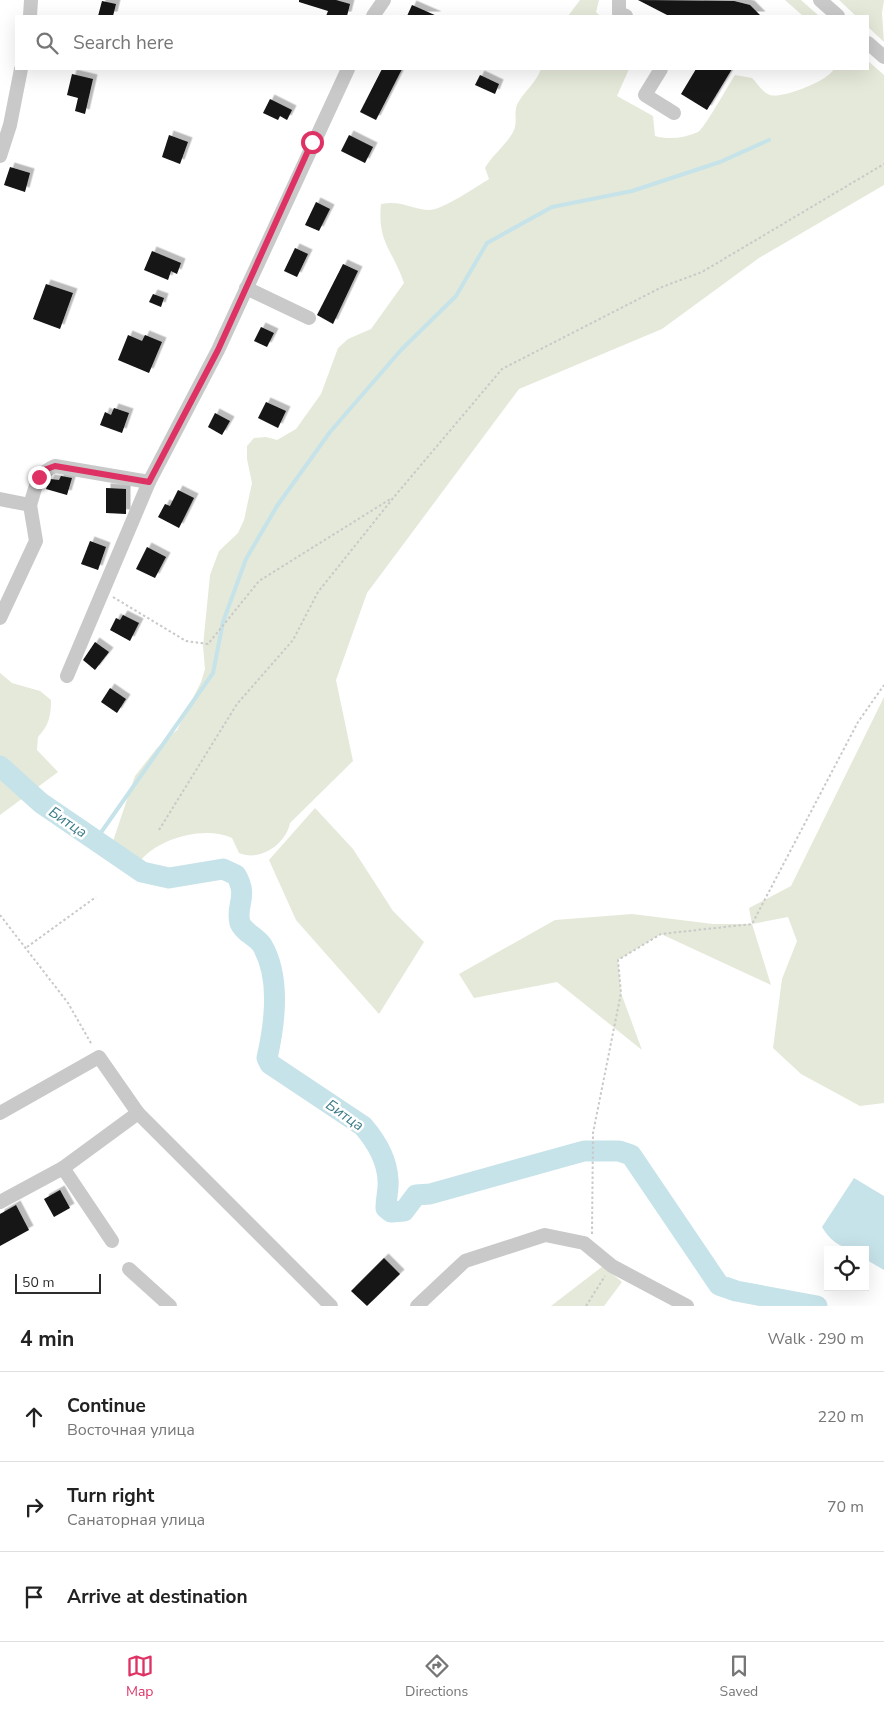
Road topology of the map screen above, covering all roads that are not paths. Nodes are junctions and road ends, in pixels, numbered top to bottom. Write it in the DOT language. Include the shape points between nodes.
graph roads {
  1 [pos="31,0"];
  2 [pos="384,0"];
  3 [pos="619,0"];
  4 [pos="820,0"];
  5 [pos="30,15"];
  6 [pos="374,15"];
  7 [pos="624,15"];
  8 [pos="837,15"];
  9 [pos="869,44"];
  10 [pos="884,57"];
  11 [pos="21,70"];
  12 [pos="348,70"];
  13 [pos="660,70"];
  14 [pos="674,113"];
  15 [pos="0,156"];
  16 [pos="246,288"];
  17 [pos="309,318"];
  18 [pos="149,482"];
  19 [pos="0,499"];
  20 [pos="30,505"];
  21 [pos="0,618"];
  22 [pos="66,676"];
  23 [pos="0,1113"];
  24 [pos="138,1113"];
  25 [pos="63,1168"];
  26 [pos="0,1202"];
  27 [pos="112,1241"];
  28 [pos="129,1269"];
  29 [pos="170,1306"];
  30 [pos="331,1306"];
  31 [pos="417,1306"];
  32 [pos="687,1306"];
  1 -- 5 [label="street"];
  2 -- 6 [label="street"];
  3 -- 7 [label="street" via="619,12"];
  4 -- 8 [label="street"];
  9 -- 10 [label="street"];
  11 -- 15 [label="street"];
  12 -- 16 [label="street"];
  13 -- 14 [label="street" via="644,95"];
  16 -- 17 [label="street"];
  16 -- 18 [label="street" via="218,350"];
  18 -- 20 [label="street" via="55,466 44,470 39,477"];
  18 -- 22 [label="street"];
  19 -- 20 [label="street"];
  20 -- 21 [label="street" via="36,541"];
  23 -- 24 [label="street" via="99,1057"];
  24 -- 25 [label="street"];
  24 -- 30 [label="street"];
  25 -- 26 [label="street"];
  25 -- 27 [label="street"];
  28 -- 29 [label="street"];
  31 -- 32 [label="street" via="465,1261 545,1234 584,1243 612,1266"];
}
